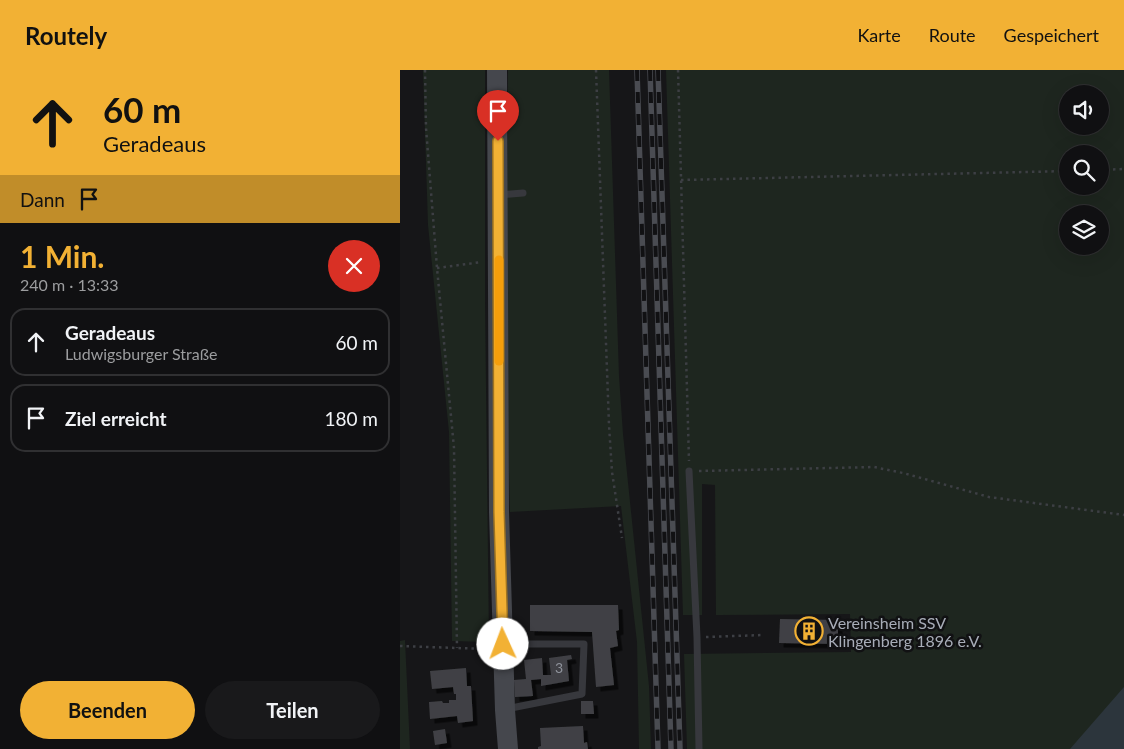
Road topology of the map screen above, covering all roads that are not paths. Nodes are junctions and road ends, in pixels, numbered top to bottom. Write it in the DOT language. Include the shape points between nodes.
graph roads {
  1 [pos="497,70"];
  2 [pos="523,194"];
  3 [pos="499,195"];
  4 [pos="689,471"];
  5 [pos="503,647"];
  6 [pos="505,710"];
  7 [pos="508,749"];
  8 [pos="699,749"];
  1 -- 3 [label="main road"];
  2 -- 3 [label="lane"];
  3 -- 5 [label="main road" via="499,512"];
  4 -- 8 [label="lane"];
  5 -- 6 [label="main road"];
  5 -- 6 [label="lane" via="584,644 582,694"];
  6 -- 7 [label="main road"];
}
